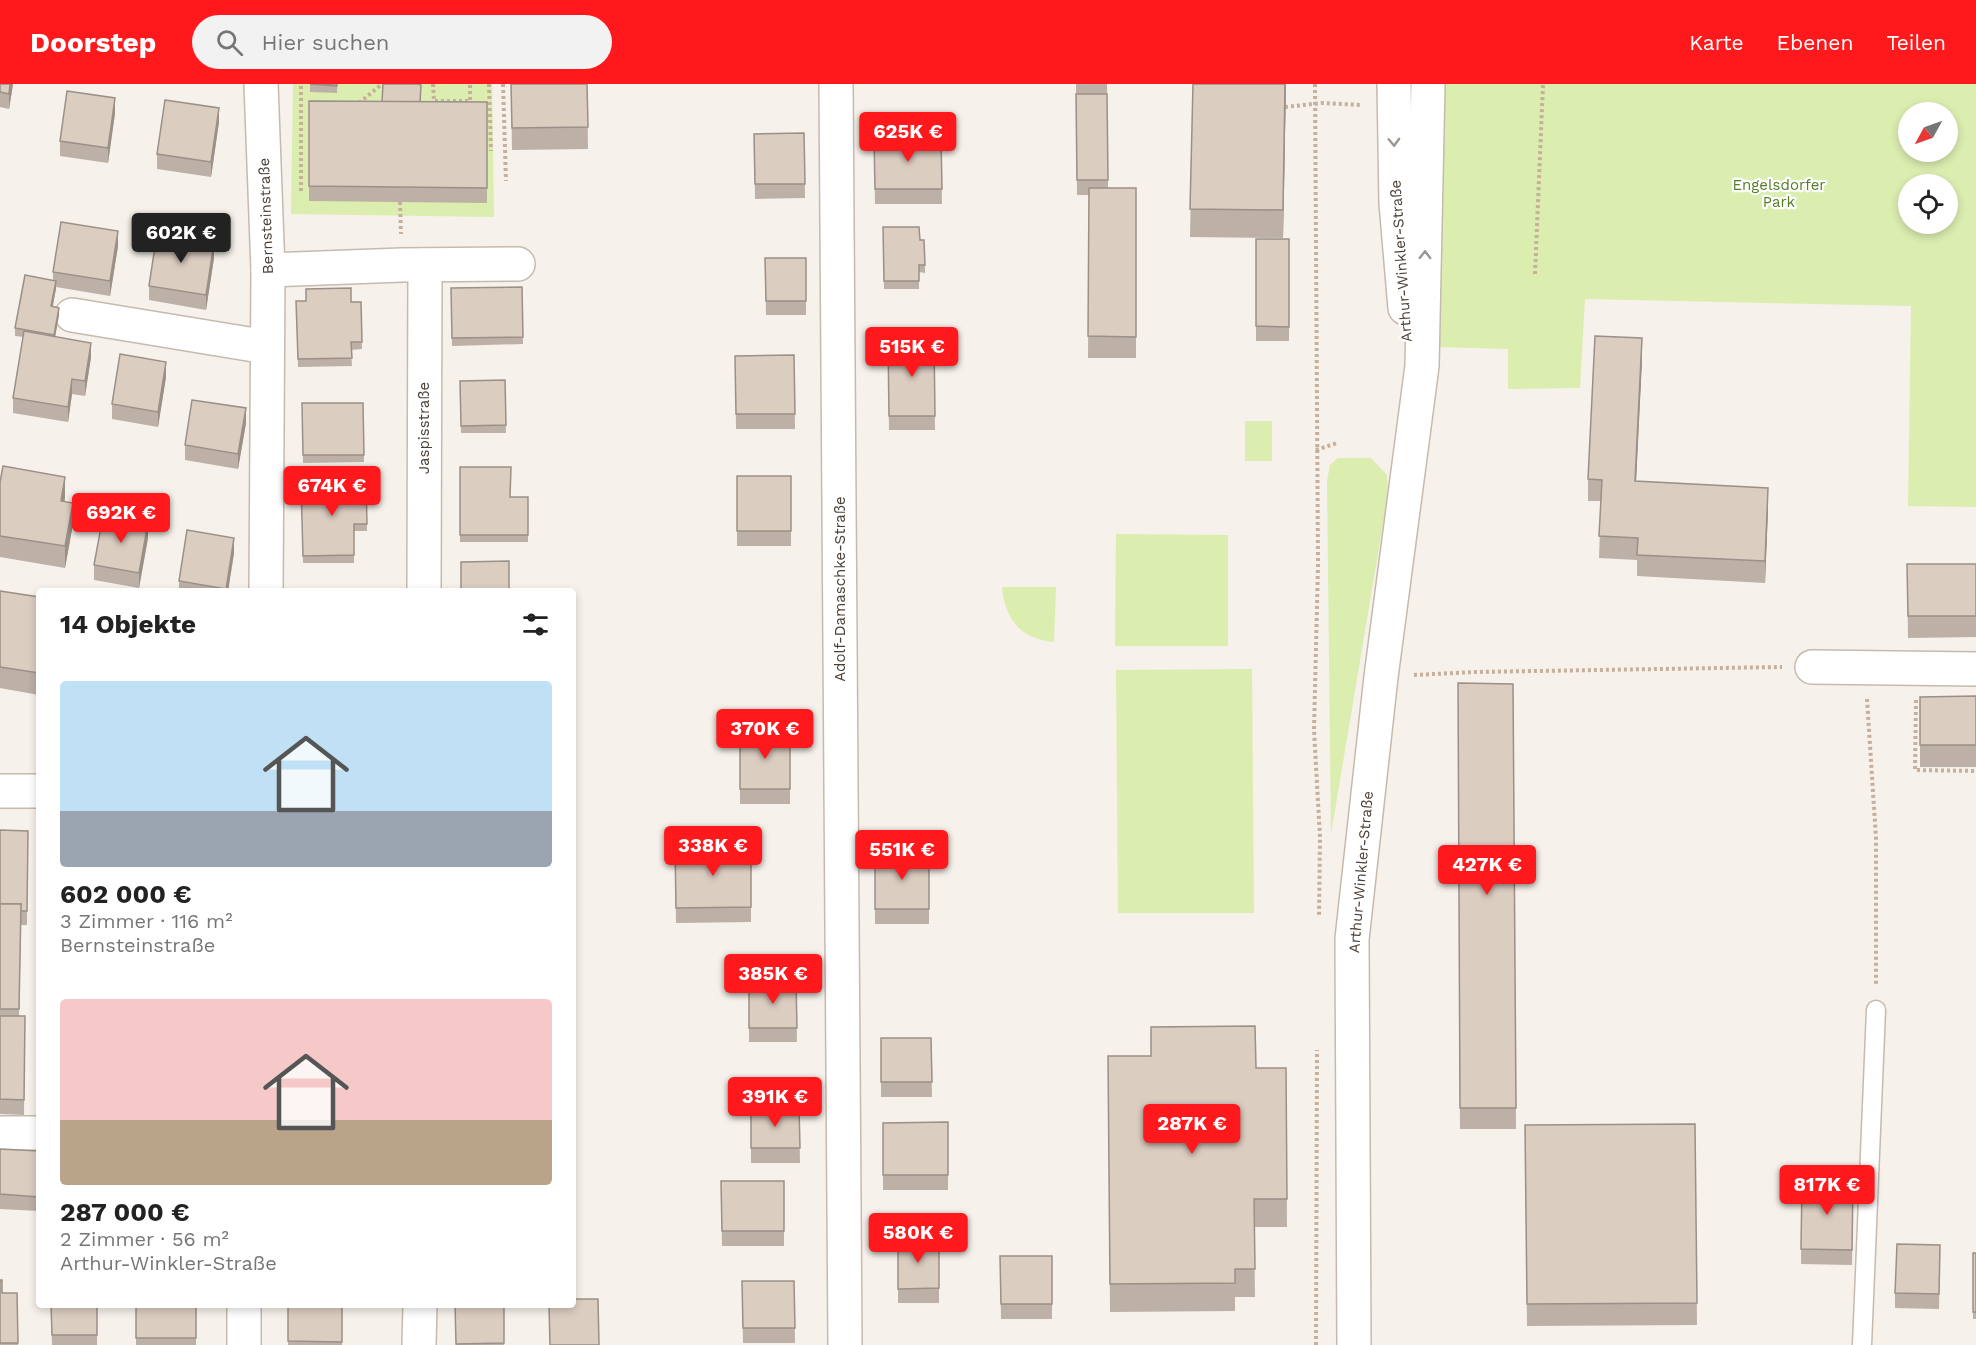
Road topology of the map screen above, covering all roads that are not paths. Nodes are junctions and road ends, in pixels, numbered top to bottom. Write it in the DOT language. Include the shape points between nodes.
graph roads {
  1 [pos="261,84"];
  2 [pos="836,84"];
  3 [pos="1428,84"];
  4 [pos="1393,95"];
  5 [pos="518,264"];
  6 [pos="425,265"];
  7 [pos="268,270"];
  8 [pos="72,315"];
  9 [pos="267,347"];
  10 [pos="1413,439"];
  11 [pos="266,588"];
  12 [pos="424,588"];
  13 [pos="1812,667"];
  14 [pos="1976,669"];
  15 [pos="0,791"];
  16 [pos="36,791"];
  17 [pos="1876,1010"];
  18 [pos="0,1133"];
  19 [pos="36,1133"];
  20 [pos="244,1308"];
  21 [pos="420,1308"];
  22 [pos="244,1345"];
  23 [pos="419,1345"];
  24 [pos="845,1345"];
  25 [pos="1354,1345"];
  26 [pos="1862,1345"];
  1 -- 7 [label="street, Bernsteinstraße"];
  2 -- 24 [label="street, Adolf-Damaschke-Straße"];
  10 -- 3 [label="street, Arthur-Winkler-Straße, one-way" via="1422,366"];
  4 -- 10 [label="street, Arthur-Winkler-Straße, one-way" via="1396,203"];
  5 -- 6 [label="street"];
  6 -- 7 [label="street"];
  6 -- 12 [label="street, Jaspisstraße"];
  7 -- 9 [label="street, Bernsteinstraße"];
  8 -- 9 [label="street"];
  9 -- 11 [label="street, Bernsteinstraße"];
  10 -- 25 [label="street, Arthur-Winkler-Straße" via="1352,939"];
  13 -- 14 [label="street"];
  15 -- 16 [label="street"];
  17 -- 26 [label="lane"];
  18 -- 19 [label="street"];
  20 -- 22 [label="street"];
  21 -- 23 [label="street"];
}
